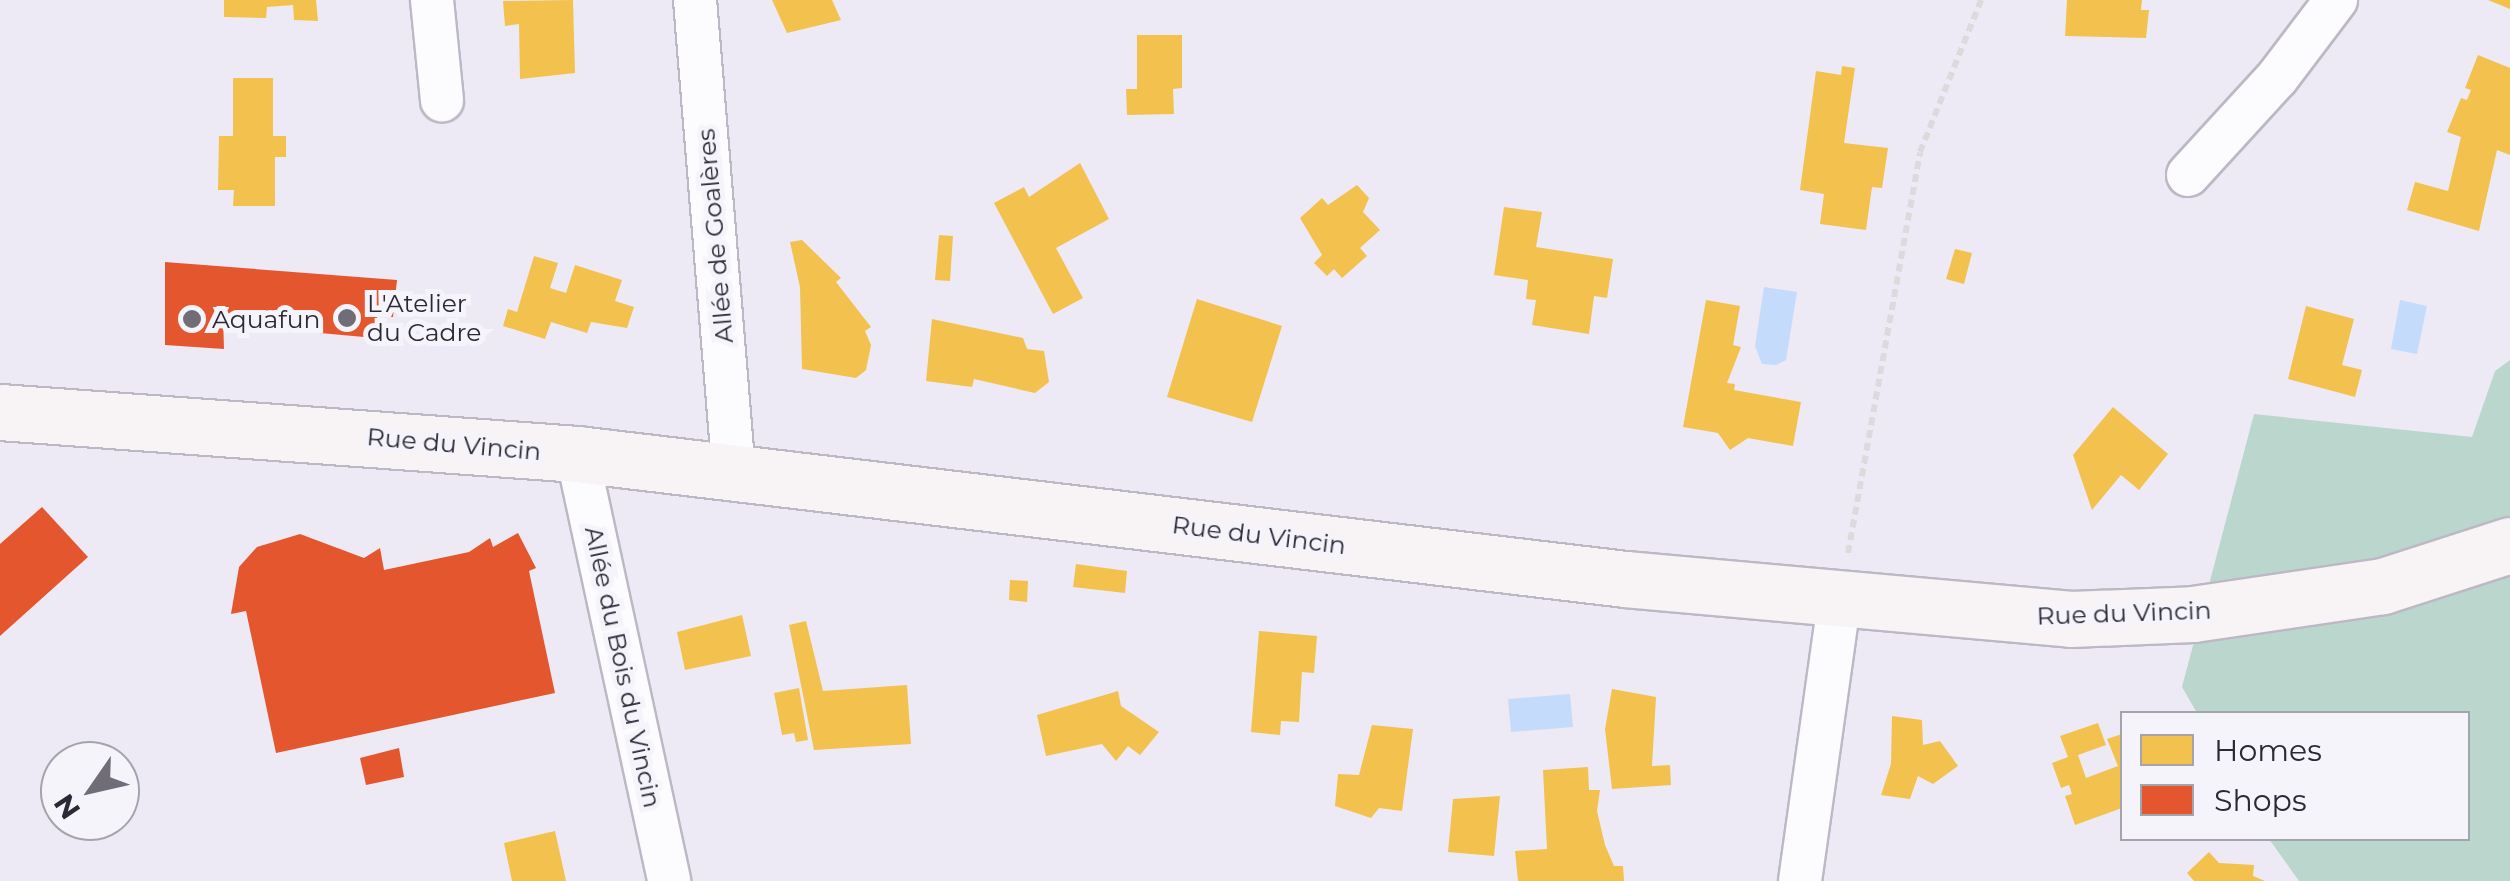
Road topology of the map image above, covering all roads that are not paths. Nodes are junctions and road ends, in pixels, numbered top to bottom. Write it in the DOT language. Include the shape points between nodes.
graph roads {
  1 [pos="432,0"];
  2 [pos="695,0"];
  3 [pos="2336,0"];
  4 [pos="442,101"];
  5 [pos="2188,175"];
  6 [pos="0,412"];
  7 [pos="577,454"];
  8 [pos="734,472"];
  9 [pos="2510,545"];
  10 [pos="1840,598"];
  11 [pos="669,881"];
  12 [pos="1800,881"];
  1 -- 4 [label="street"];
  2 -- 8 [label="street, Allée de Goalères"];
  3 -- 5 [label="street" via="2277,78"];
  6 -- 7 [label="main road, Rue du Vincin"];
  7 -- 8 [label="main road, Rue du Vincin"];
  7 -- 11 [label="street, Allée du Bois du Vincin"];
  8 -- 10 [label="main road, Rue du Vincin"];
  9 -- 10 [label="main road, Rue du Vincin" via="2383,586 2192,614 2071,620"];
  10 -- 12 [label="street"];
}
